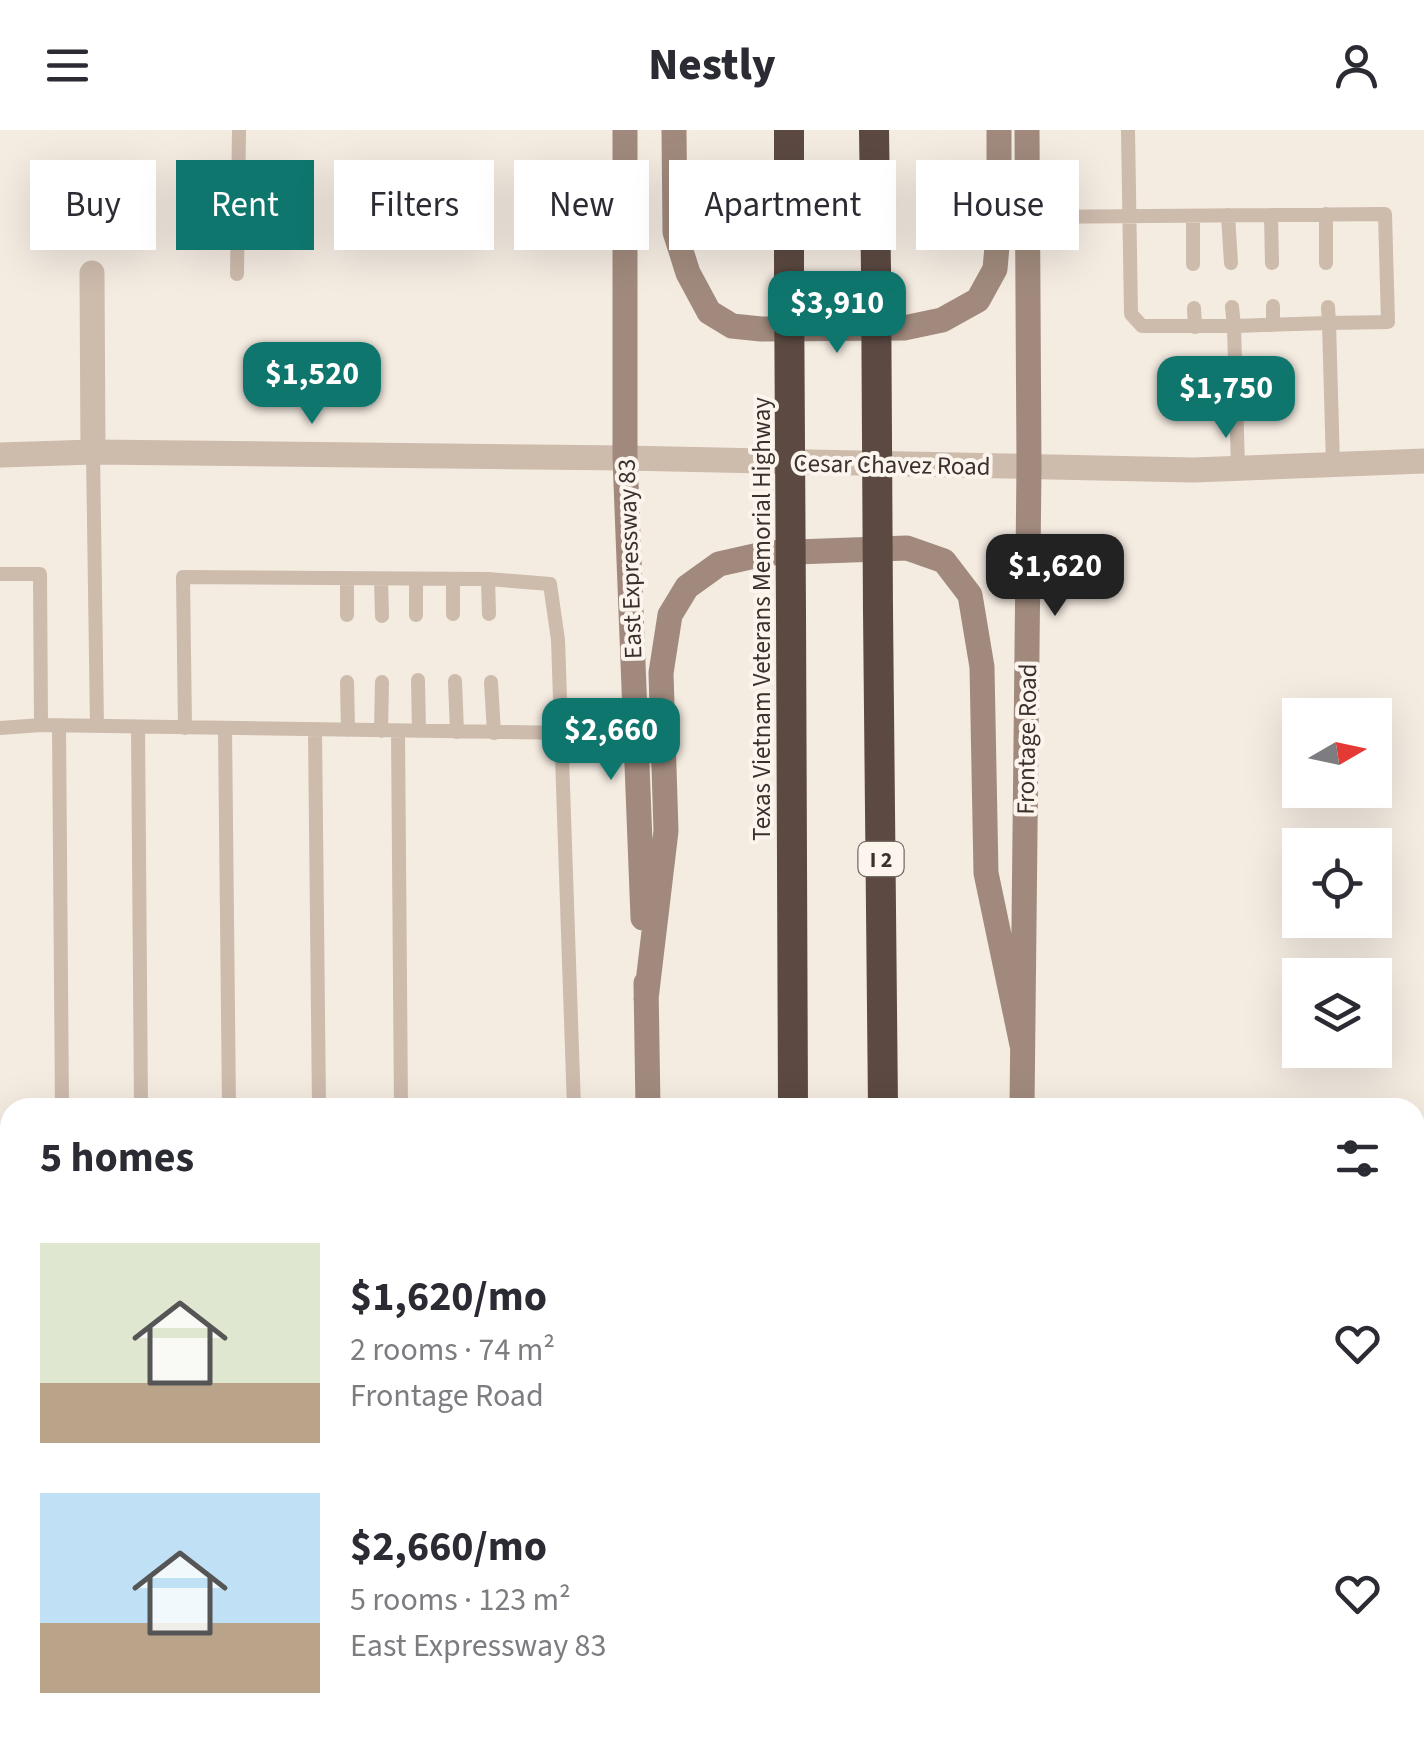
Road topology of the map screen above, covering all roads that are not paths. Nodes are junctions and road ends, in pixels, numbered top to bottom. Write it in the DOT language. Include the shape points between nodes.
graph roads {
  1 [pos="239,130"];
  2 [pos="625,130"];
  3 [pos="674,130"];
  4 [pos="789,130"];
  5 [pos="874,130"];
  6 [pos="999,130"];
  7 [pos="1027,130"];
  8 [pos="1128,130"];
  9 [pos="1027,160"];
  10 [pos="1271,214"];
  11 [pos="1326,214"];
  12 [pos="1228,215"];
  13 [pos="1079,216"];
  14 [pos="1129,216"];
  15 [pos="1193,216"];
  16 [pos="1027,250"];
  17 [pos="1326,262"];
  18 [pos="1231,263"];
  19 [pos="1272,263"];
  20 [pos="1193,264"];
  21 [pos="92,273"];
  22 [pos="238,274"];
  23 [pos="1272,306"];
  24 [pos="1232,307"];
  25 [pos="1194,308"];
  26 [pos="1329,315"];
  27 [pos="1274,325"];
  28 [pos="1234,326"];
  29 [pos="1195,327"];
  30 [pos="93,452"];
  31 [pos="0,455"];
  32 [pos="625,458"];
  33 [pos="1424,461"];
  34 [pos="1333,465"];
  35 [pos="1029,466"];
  36 [pos="1238,468"];
  37 [pos="0,574"];
  38 [pos="347,578"];
  39 [pos="381,578"];
  40 [pos="416,579"];
  41 [pos="453,580"];
  42 [pos="488,580"];
  43 [pos="453,614"];
  44 [pos="489,614"];
  45 [pos="416,615"];
  46 [pos="347,616"];
  47 [pos="382,616"];
  48 [pos="418,680"];
  49 [pos="455,681"];
  50 [pos="347,682"];
  51 [pos="382,682"];
  52 [pos="491,682"];
  53 [pos="41,725"];
  54 [pos="59,726"];
  55 [pos="97,726"];
  56 [pos="138,727"];
  57 [pos="0,728"];
  58 [pos="184,728"];
  59 [pos="224,728"];
  60 [pos="314,730"];
  61 [pos="348,730"];
  62 [pos="381,731"];
  63 [pos="398,731"];
  64 [pos="419,732"];
  65 [pos="457,732"];
  66 [pos="494,733"];
  67 [pos="560,734"];
  68 [pos="636,734"];
  69 [pos="646,999"];
  70 [pos="1022,1045"];
  71 [pos="62,1098"];
  72 [pos="142,1098"];
  73 [pos="229,1098"];
  74 [pos="319,1098"];
  75 [pos="401,1098"];
  76 [pos="574,1098"];
  77 [pos="648,1098"];
  78 [pos="793,1098"];
  79 [pos="883,1098"];
  80 [pos="1022,1098"];
  1 -- 22 [label="lane"];
  2 -- 32 [label="main road, East Expressway 83"];
  3 -- 6 [label="main road" via="675,232 688,273 709,312 732,326 761,329 904,328 942,320 978,300 996,268"];
  4 -- 78 [label="highway, Texas Vietnam Veterans Memorial Highway, bridge"];
  5 -- 79 [label="highway, I 2, bridge"];
  7 -- 9 [label="main road, Frontage Road"];
  8 -- 14 [label="lane"];
  10 -- 11 [label="lane"];
  10 -- 12 [label="lane"];
  10 -- 19 [label="lane"];
  11 -- 17 [label="lane"];
  11 -- 26 [label="lane" via="1385,214 1388,322"];
  12 -- 15 [label="lane"];
  12 -- 18 [label="lane"];
  13 -- 14 [label="lane"];
  14 -- 15 [label="lane"];
  14 -- 29 [label="lane" via="1130,314 1142,326"];
  15 -- 20 [label="lane"];
  16 -- 35 [label="main road, Frontage Road"];
  21 -- 30 [label="street"];
  23 -- 27 [label="lane"];
  24 -- 28 [label="lane"];
  25 -- 29 [label="lane"];
  26 -- 27 [label="lane"];
  26 -- 34 [label="lane"];
  27 -- 28 [label="lane"];
  28 -- 29 [label="lane"];
  28 -- 36 [label="lane"];
  30 -- 31 [label="street, Cesar Chavez Road"];
  30 -- 32 [label="street, Cesar Chavez Road"];
  30 -- 55 [label="lane"];
  32 -- 35 [label="street, Cesar Chavez Road"];
  32 -- 68 [label="main road, East Expressway 83"];
  33 -- 34 [label="street, Cesar Chavez Road"];
  34 -- 36 [label="street, Cesar Chavez Road"];
  35 -- 36 [label="street, Cesar Chavez Road"];
  35 -- 70 [label="main road, Frontage Road"];
  37 -- 53 [label="lane" via="40,574"];
  38 -- 39 [label="lane"];
  38 -- 46 [label="lane"];
  38 -- 58 [label="lane" via="183,577"];
  39 -- 40 [label="lane"];
  39 -- 47 [label="lane"];
  40 -- 41 [label="lane"];
  40 -- 45 [label="lane"];
  41 -- 42 [label="lane"];
  41 -- 43 [label="lane"];
  42 -- 44 [label="lane"];
  42 -- 67 [label="lane" via="550,584"];
  48 -- 64 [label="lane"];
  49 -- 65 [label="lane"];
  50 -- 61 [label="lane"];
  51 -- 62 [label="lane"];
  52 -- 66 [label="lane"];
  53 -- 54 [label="lane"];
  53 -- 57 [label="lane"];
  54 -- 55 [label="lane"];
  54 -- 71 [label="lane"];
  55 -- 56 [label="lane"];
  56 -- 58 [label="lane"];
  56 -- 72 [label="lane"];
  58 -- 59 [label="lane"];
  59 -- 60 [label="lane"];
  59 -- 73 [label="lane"];
  60 -- 61 [label="lane"];
  60 -- 74 [label="lane"];
  61 -- 62 [label="lane"];
  62 -- 63 [label="lane"];
  63 -- 64 [label="lane"];
  63 -- 75 [label="lane"];
  64 -- 65 [label="lane"];
  65 -- 66 [label="lane"];
  66 -- 67 [label="lane"];
  67 -- 68 [label="lane"];
  67 -- 76 [label="lane"];
  68 -- 69 [label="main road, East Expressway 83"];
  69 -- 70 [label="main road" via="666,831 661,673 670,615 687,587 718,564 768,553 907,548 944,561 970,595 982,667 986,874"];
  69 -- 77 [label="main road, East Expressway 83"];
  70 -- 80 [label="main road, Frontage Road"];
}
